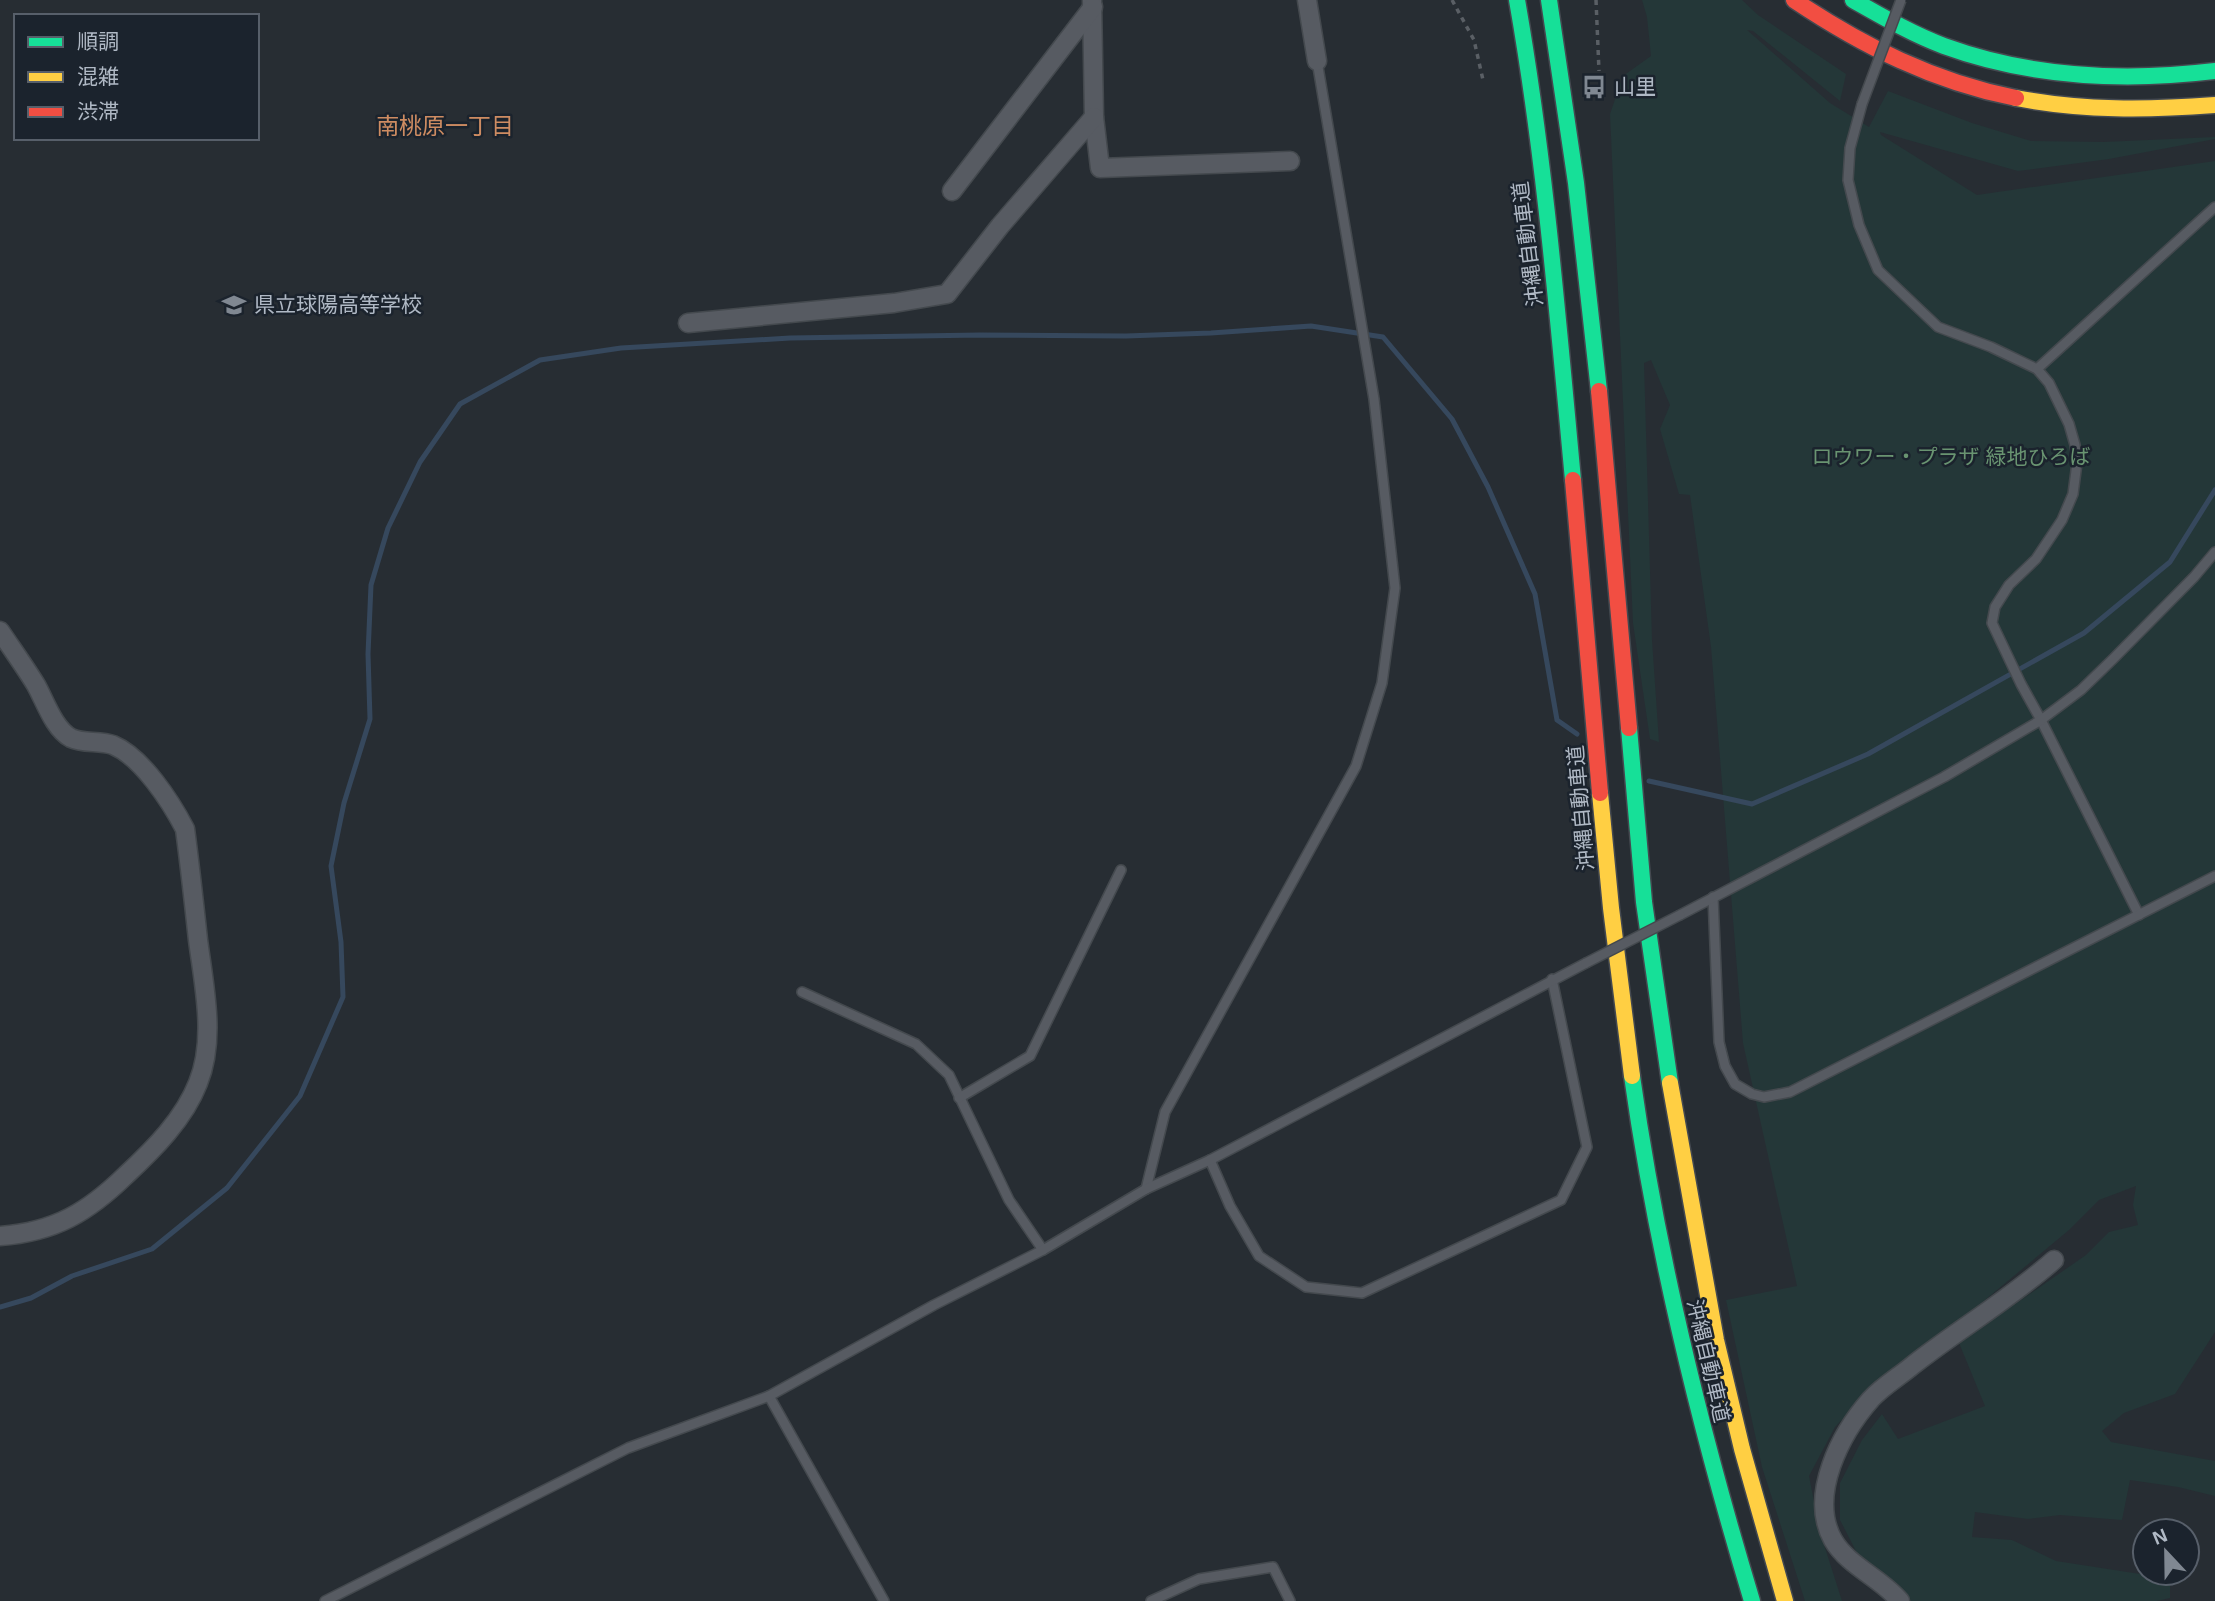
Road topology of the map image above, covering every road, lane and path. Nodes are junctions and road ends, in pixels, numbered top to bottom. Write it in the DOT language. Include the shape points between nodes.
graph roads {
  1 [pos="1307,0"];
  2 [pos="1452,0"];
  3 [pos="1517,0"];
  4 [pos="1549,0"];
  5 [pos="1596,0"];
  6 [pos="1794,0"];
  7 [pos="1853,0"];
  8 [pos="1901,0"];
  9 [pos="1092,4"];
  10 [pos="1317,61"];
  11 [pos="1599,71"];
  12 [pos="2215,71"];
  13 [pos="1483,80"];
  14 [pos="2215,105"];
  15 [pos="1094,117"];
  16 [pos="1290,161"];
  17 [pos="952,191"];
  18 [pos="2215,207"];
  19 [pos="688,323"];
  20 [pos="2037,369"];
  21 [pos="2215,552"];
  22 [pos="0,631"];
  23 [pos="2041,720"];
  24 [pos="1121,870"];
  25 [pos="2215,876"];
  26 [pos="1713,897"];
  27 [pos="2139,915"];
  28 [pos="1552,979"];
  29 [pos="802,992"];
  30 [pos="959,1098"];
  31 [pos="1210,1160"];
  32 [pos="1146,1189"];
  33 [pos="0,1236"];
  34 [pos="1043,1250"];
  35 [pos="2054,1260"];
  36 [pos="769,1396"];
  37 [pos="325,1601"];
  38 [pos="884,1601"];
  39 [pos="1151,1601"];
  40 [pos="1290,1601"];
  41 [pos="1752,1601"];
  42 [pos="1785,1601"];
  43 [pos="1900,1601"];
  1 -- 10 [label="street"];
  2 -- 13 [label="path" via="1474,40"];
  3 -- 41 [label="main road, 沖縄自動車道" via="1562,361 1611,910 1638,1116 1682,1346"];
  4 -- 42 [label="main road, 沖縄自動車道" via="1578,196 1644,902 1670,1084 1716,1340"];
  5 -- 11 [label="path"];
  6 -- 14 [label="main road" via="1859,42 1907,65 1990,94 2118,110"];
  7 -- 12 [label="main road" via="1944,46 2029,68 2109,78"];
  8 -- 20 [label="lane, bridge" via="1850,148 1848,180 1858,225 1878,270 1938,327"];
  9 -- 15 [label="street"];
  9 -- 17 [label="street"];
  10 -- 32 [label="lane" via="1374,399 1395,588 1382,683 1356,766 1165,1112"];
  15 -- 16 [label="street" via="1100,168"];
  15 -- 19 [label="street" via="947,294"];
  18 -- 20 [label="lane"];
  20 -- 23 [label="lane" via="2059,400 2075,445 2073,494 2036,559 2009,585 1995,607 1992,623"];
  21 -- 23 [label="lane" via="2081,690"];
  22 -- 33 [label="street" via="62,730 72,738 105,742 128,753 175,809 185,829 206,1052 198,1083 174,1125 107,1193 86,1210 44,1228"];
  23 -- 26 [label="lane" via="1944,777"];
  23 -- 27 [label="lane"];
  24 -- 30 [label="lane" via="1030,1056"];
  25 -- 27 [label="lane"];
  26 -- 27 [label="lane" via="1719,1042 1725,1066 1735,1084 1764,1097 1790,1091"];
  26 -- 28 [label="lane, bridge"];
  28 -- 31 [label="lane"];
  28 -- 31 [label="lane" via="1587,1147 1561,1200 1363,1293 1306,1287 1259,1256"];
  29 -- 30 [label="lane" via="916,1044 948,1075"];
  30 -- 34 [label="lane" via="1009,1200"];
  31 -- 32 [label="lane"];
  32 -- 34 [label="lane"];
  34 -- 36 [label="lane"];
  35 -- 43 [label="street" via="1872,1398 1842,1440 1827,1477 1824,1511 1833,1540"];
  36 -- 37 [label="lane" via="628,1448"];
  36 -- 38 [label="lane"];
  39 -- 40 [label="lane" via="1199,1578 1273,1567"];
}
